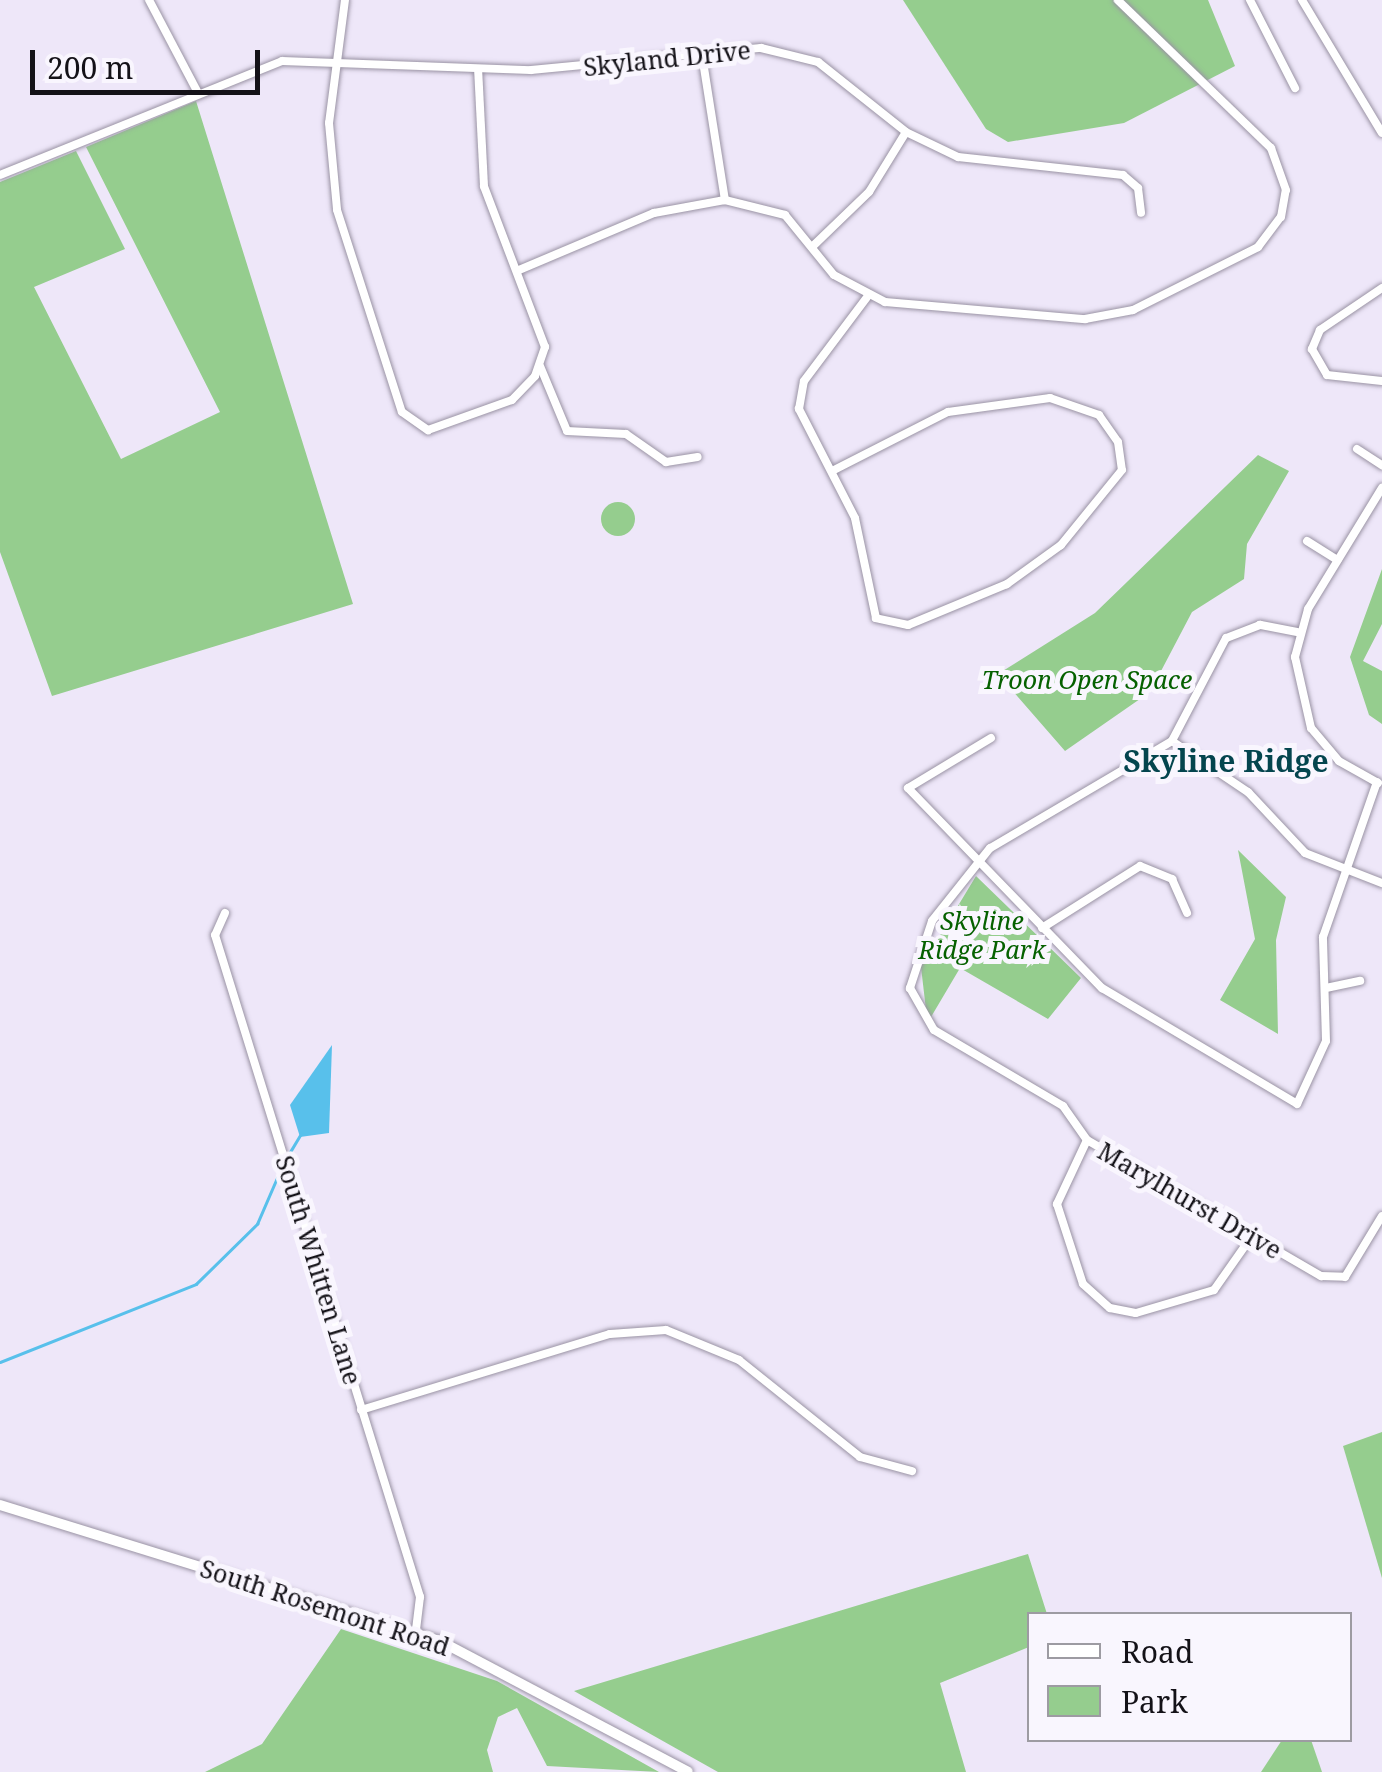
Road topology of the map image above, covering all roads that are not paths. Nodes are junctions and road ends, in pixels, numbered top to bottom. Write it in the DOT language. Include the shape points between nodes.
graph roads {
  1 [pos="149,0"];
  2 [pos="345,0"];
  3 [pos="1118,0"];
  4 [pos="1250,0"];
  5 [pos="1302,0"];
  6 [pos="702,55"];
  7 [pos="335,59"];
  8 [pos="478,69"];
  9 [pos="1295,88"];
  10 [pos="197,91"];
  11 [pos="906,132"];
  12 [pos="1382,133"];
  13 [pos="0,175"];
  14 [pos="725,200"];
  15 [pos="1141,213"];
  16 [pos="813,246"];
  17 [pos="519,270"];
  18 [pos="1382,288"];
  19 [pos="867,297"];
  20 [pos="540,366"];
  21 [pos="1382,382"];
  22 [pos="1357,449"];
  23 [pos="698,457"];
  24 [pos="660,460"];
  25 [pos="1382,464"];
  26 [pos="658,471"];
  27 [pos="832,471"];
  28 [pos="1382,488"];
  29 [pos="1307,540"];
  30 [pos="1337,560"];
  31 [pos="1297,632"];
  32 [pos="991,738"];
  33 [pos="1172,740"];
  34 [pos="1380,783"];
  35 [pos="976,861"];
  36 [pos="1346,871"];
  37 [pos="1382,884"];
  38 [pos="1188,913"];
  39 [pos="225,914"];
  40 [pos="1042,928"];
  41 [pos="1360,981"];
  42 [pos="1326,988"];
  43 [pos="1088,1140"];
  44 [pos="1382,1216"];
  45 [pos="1252,1236"];
  46 [pos="362,1410"];
  47 [pos="912,1471"];
  48 [pos="0,1505"];
  49 [pos="416,1632"];
  50 [pos="688,1772"];
  1 -- 10 [label="street"];
  2 -- 7 [label="street"];
  3 -- 19 [label="street" via="1274,153 1286,194 1269,236 1205,277 1108,318"];
  4 -- 9 [label="street"];
  5 -- 12 [label="street"];
  6 -- 8 [label="street, Skyland Drive"];
  6 -- 11 [label="street, Skyland Drive" via="799,54"];
  6 -- 14 [label="street"];
  7 -- 8 [label="street, Skyland Drive"];
  7 -- 10 [label="street, Skyland Drive" via="266,65"];
  7 -- 20 [label="street" via="337,210 408,420 428,430 456,426 512,400"];
  8 -- 17 [label="street" via="481,174"];
  10 -- 13 [label="street, Skyland Drive"];
  11 -- 15 [label="street, Skyland Drive" via="970,160 1114,171 1138,188"];
  11 -- 16 [label="street" via="869,192"];
  14 -- 16 [label="street" via="785,215"];
  14 -- 17 [label="street" via="654,213"];
  16 -- 19 [label="street" via="834,275"];
  17 -- 20 [label="street" via="542,326"];
  18 -- 21 [label="street" via="1320,330 1312,353 1331,377"];
  19 -- 27 [label="street" via="800,391 802,418"];
  20 -- 24 [label="street" via="567,431 626,434"];
  22 -- 25 [label="street"];
  23 -- 24 [label="street"];
  24 -- 26 [label="street"];
  27 -- 27 [label="street" via="855,518 871,610 908,626 1045,560 1116,487 1122,456 1091,409 1028,399 926,419"];
  28 -- 30 [label="street"];
  29 -- 30 [label="street"];
  30 -- 31 [label="street"];
  31 -- 33 [label="street" via="1263,624 1226,638"];
  31 -- 34 [label="street" via="1295,687 1311,728 1336,757"];
  32 -- 35 [label="street" via="908,788"];
  33 -- 35 [label="street"];
  33 -- 36 [label="street" via="1248,792 1304,853"];
  34 -- 36 [label="street"];
  35 -- 40 [label="street"];
  35 -- 43 [label="street, Marylhurst Drive" via="920,944 912,998 936,1032 1063,1106"];
  36 -- 37 [label="street"];
  36 -- 42 [label="street" via="1323,938"];
  38 -- 40 [label="street" via="1172,879 1140,866"];
  39 -- 46 [label="street, South Whitten Lane" via="215,936"];
  40 -- 42 [label="street" via="1129,1008 1297,1104 1326,1041"];
  41 -- 42 [label="street"];
  43 -- 45 [label="street, Marylhurst Drive"];
  43 -- 45 [label="street" via="1057,1204 1083,1284 1110,1308 1136,1313 1214,1290"];
  44 -- 45 [label="street, Marylhurst Drive" via="1339,1280"];
  46 -- 47 [label="street" via="610,1334 666,1330 739,1360 860,1457"];
  46 -- 49 [label="street, South Whitten Lane" via="420,1597"];
  48 -- 49 [label="main road, South Rosemont Road"];
  49 -- 50 [label="main road, South Rosemont Road"];
}
